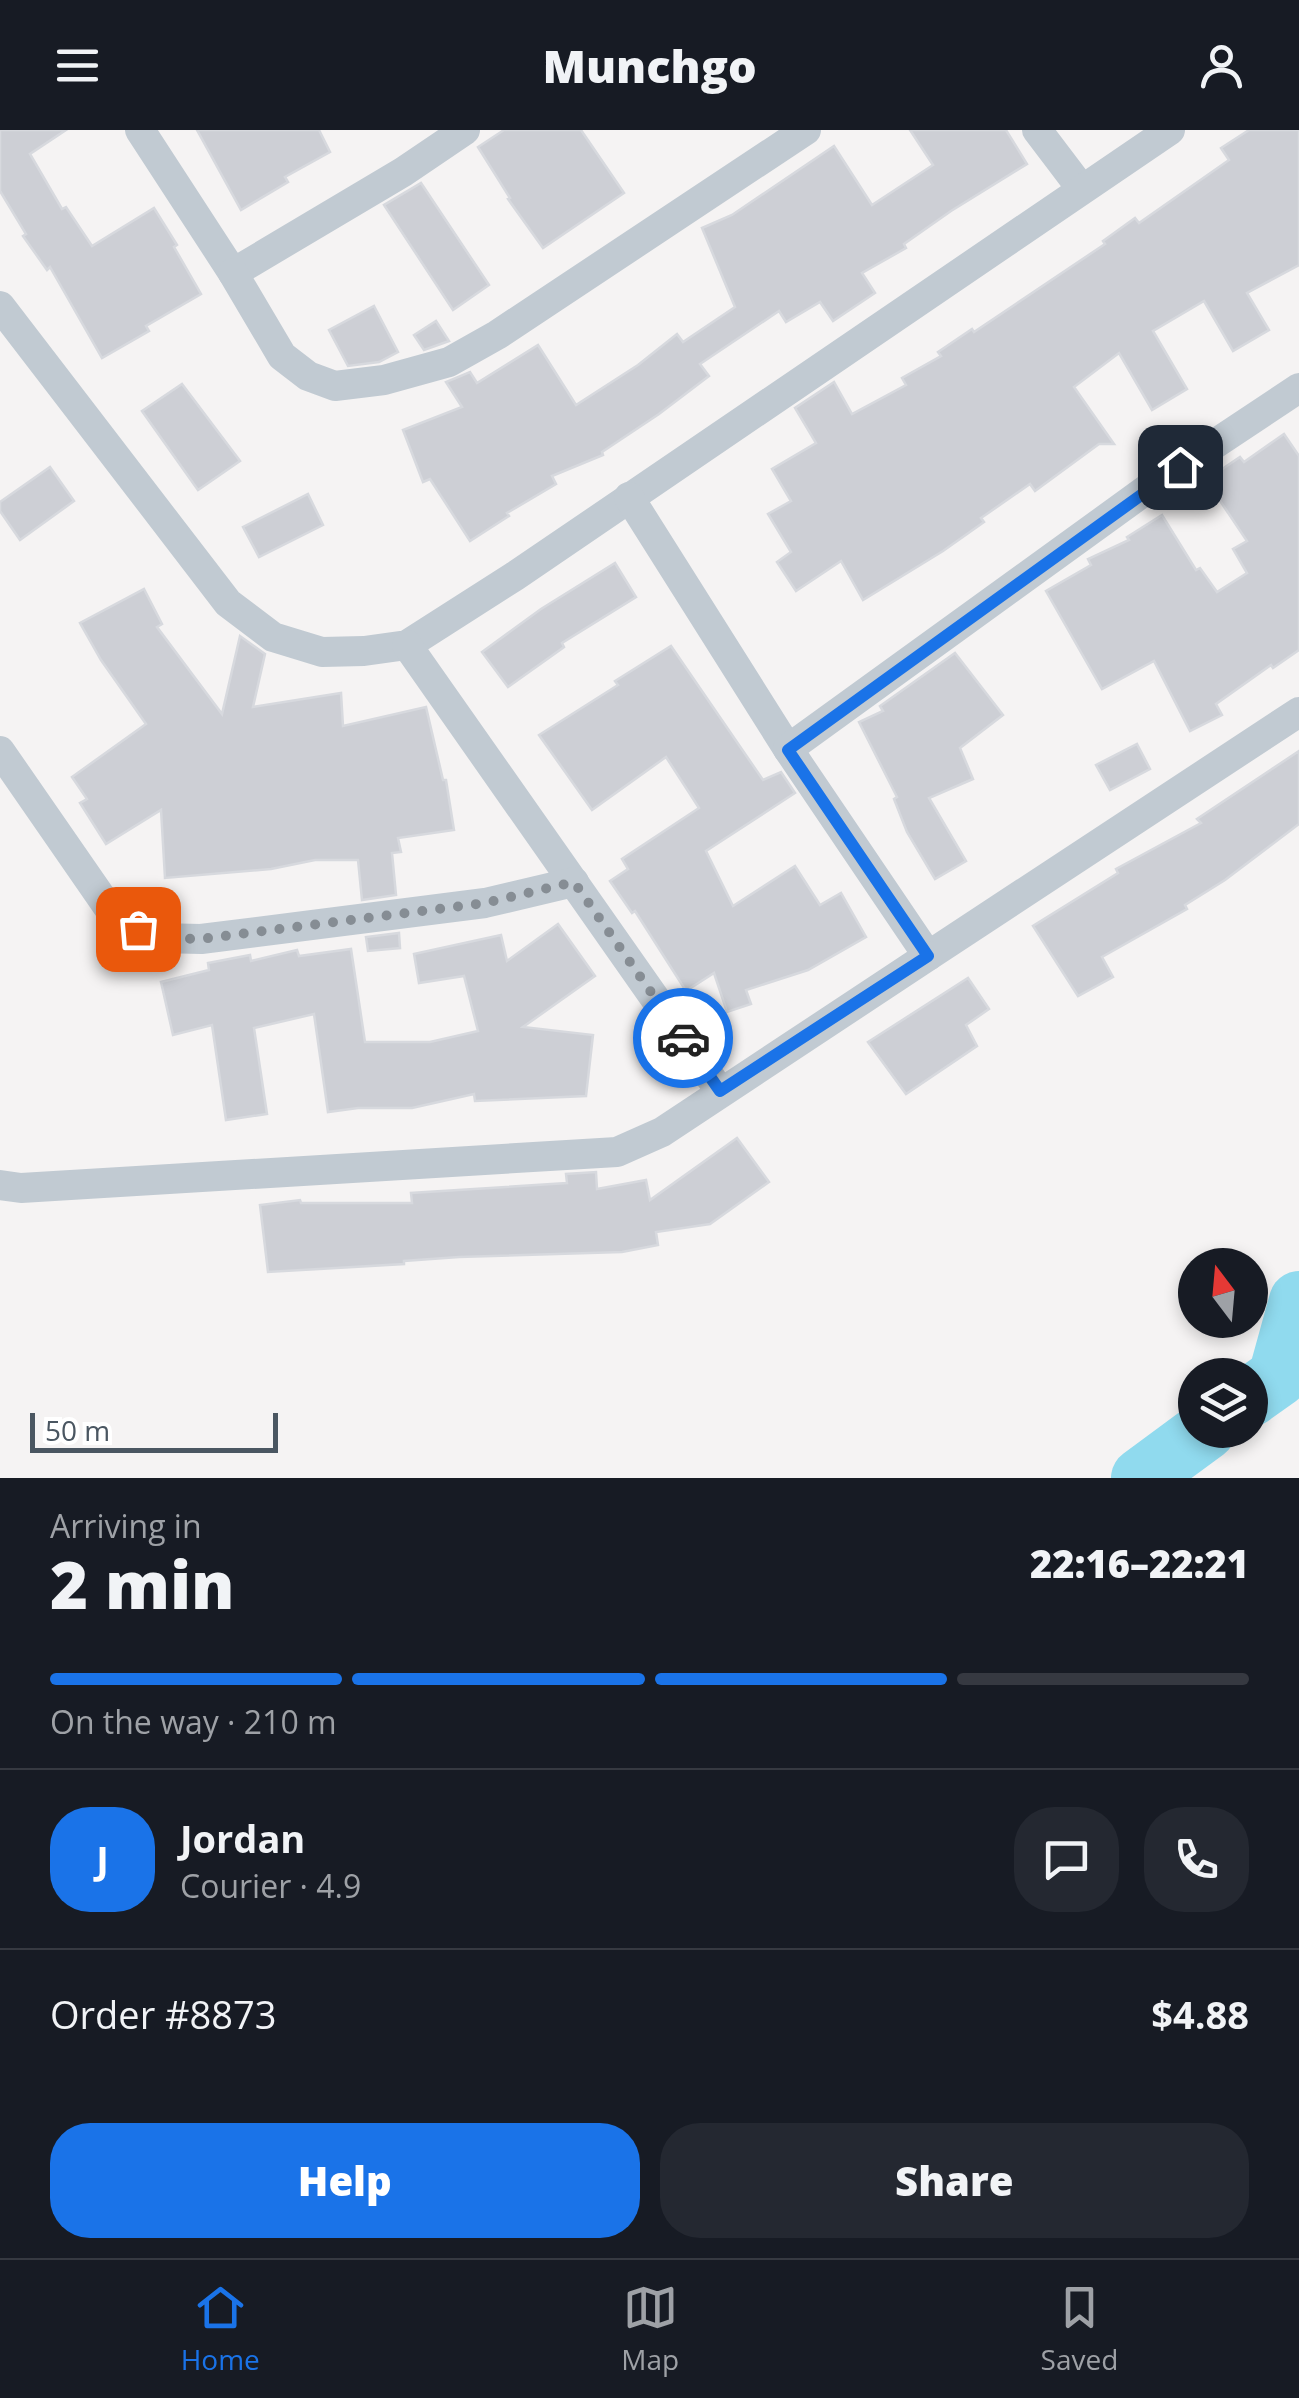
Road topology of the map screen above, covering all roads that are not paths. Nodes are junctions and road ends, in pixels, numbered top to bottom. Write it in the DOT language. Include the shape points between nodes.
graph roads {
  1 [pos="140,130"];
  2 [pos="465,130"];
  3 [pos="806,130"];
  4 [pos="1037,130"];
  5 [pos="1170,130"];
  6 [pos="1081,188"];
  7 [pos="234,273"];
  8 [pos="0,306"];
  9 [pos="1299,388"];
  10 [pos="629,497"];
  11 [pos="406,645"];
  12 [pos="1299,712"];
  13 [pos="788,750"];
  14 [pos="0,751"];
  15 [pos="574,882"];
  16 [pos="928,956"];
  17 [pos="720,1091"];
  18 [pos="0,1184"];
  1 -- 7 [label="street"];
  2 -- 7 [label="street"];
  3 -- 7 [label="street" via="497,335 449,362 384,380 335,386 308,376 282,356"];
  4 -- 6 [label="street"];
  5 -- 6 [label="street"];
  6 -- 10 [label="street"];
  8 -- 11 [label="street" via="228,603 273,636 322,652"];
  9 -- 13 [label="street" via="1150,487"];
  10 -- 11 [label="street"];
  10 -- 13 [label="street"];
  11 -- 15 [label="street"];
  12 -- 16 [label="street"];
  13 -- 16 [label="street"];
  14 -- 15 [label="street" via="117,920 158,938 201,939 485,903"];
  15 -- 17 [label="street"];
  16 -- 17 [label="street"];
  17 -- 18 [label="street" via="662,1132 616,1152 21,1188"];
}
